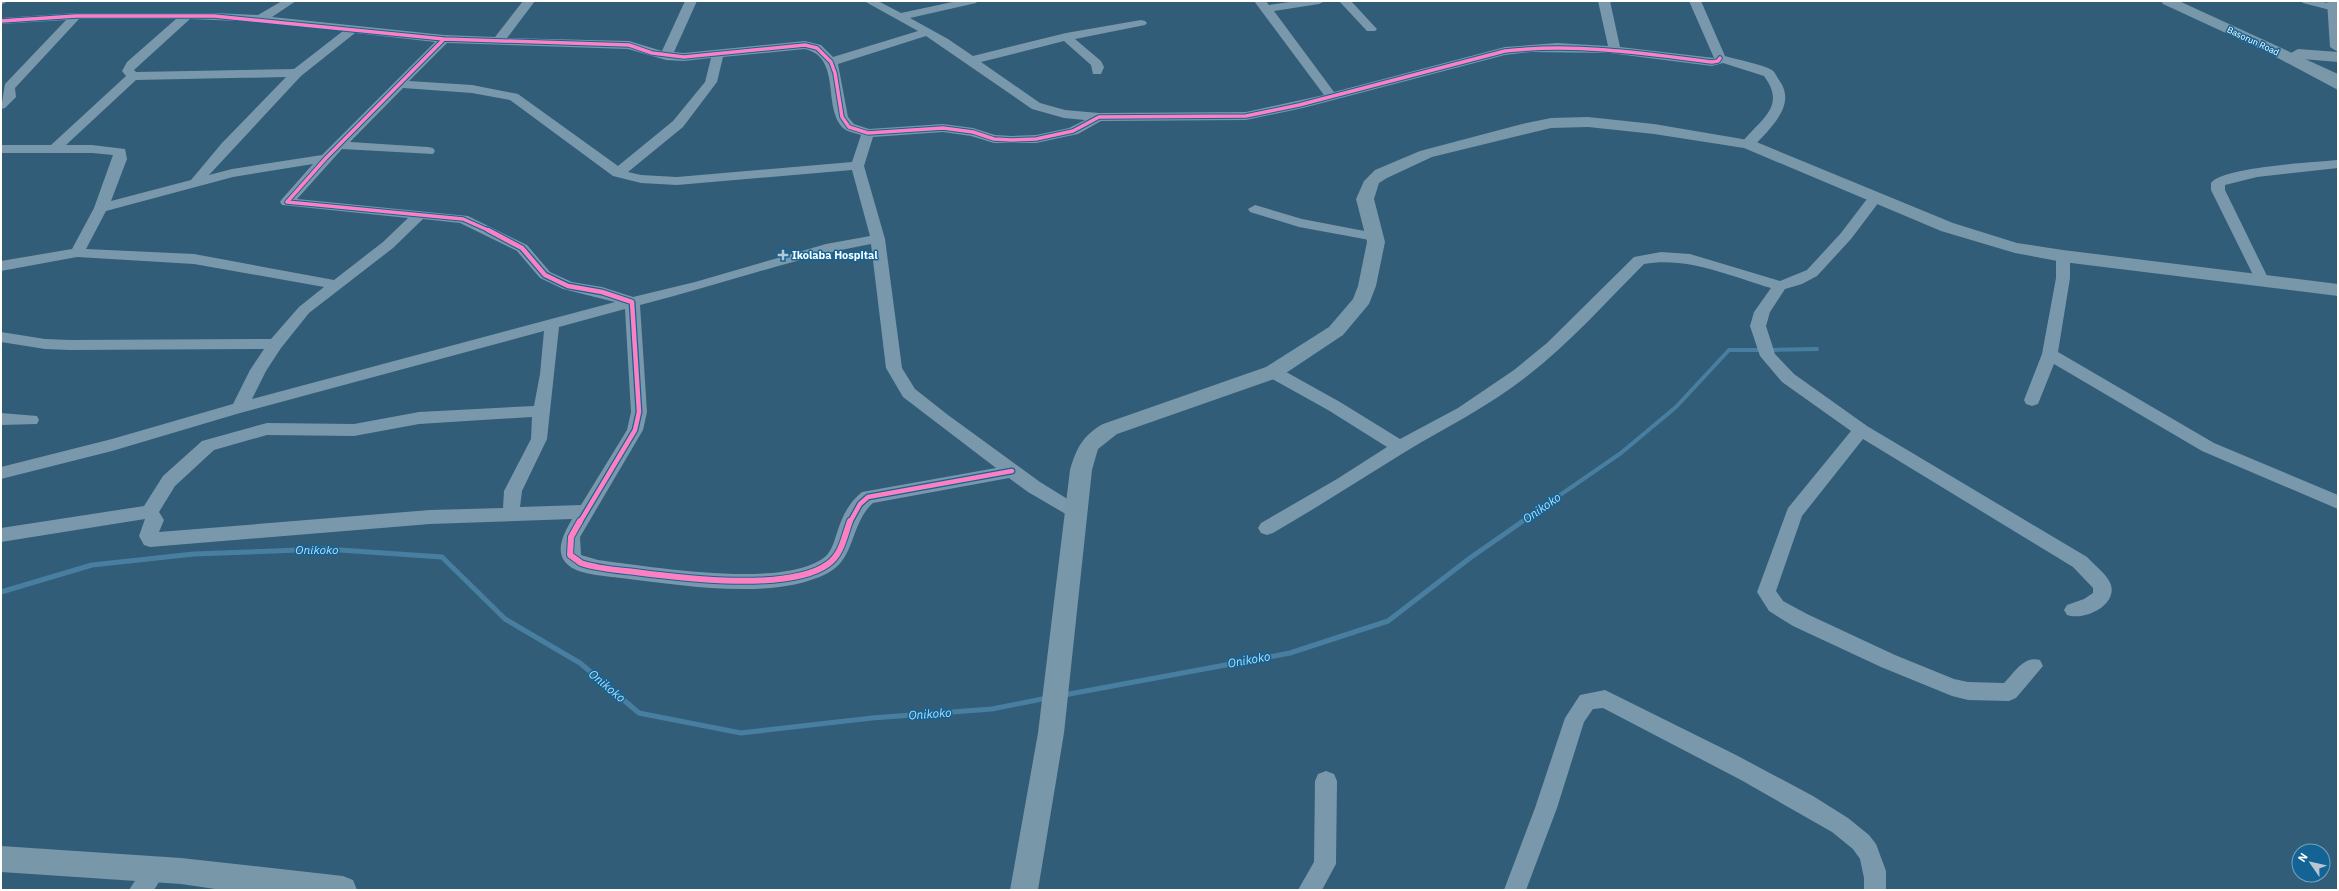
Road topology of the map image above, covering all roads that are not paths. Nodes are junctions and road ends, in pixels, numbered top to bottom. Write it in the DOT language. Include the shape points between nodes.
graph roads {
  1 [pos="290,1"];
  2 [pos="529,1"];
  3 [pos="691,1"];
  4 [pos="870,1"];
  5 [pos="972,1"];
  6 [pos="1319,1"];
  7 [pos="1345,1"];
  8 [pos="1604,1"];
  9 [pos="1695,1"];
  10 [pos="2168,1"];
  11 [pos="2185,1"];
  12 [pos="2307,1"];
  13 [pos="1263,5"];
  14 [pos="2334,5"];
  15 [pos="76,16"];
  16 [pos="186,17"];
  17 [pos="899,17"];
  18 [pos="260,19"];
  19 [pos="1,20"];
  20 [pos="1141,23"];
  21 [pos="353,29"];
  22 [pos="1371,29"];
  23 [pos="928,32"];
  24 [pos="1066,37"];
  25 [pos="444,39"];
  26 [pos="499,40"];
  27 [pos="2338,47"];
  28 [pos="1615,51"];
  29 [pos="718,54"];
  30 [pos="2281,54"];
  31 [pos="2298,54"];
  32 [pos="666,56"];
  33 [pos="2338,57"];
  34 [pos="1720,58"];
  35 [pos="973,60"];
  36 [pos="831,62"];
  37 [pos="1097,71"];
  38 [pos="2338,72"];
  39 [pos="297,73"];
  40 [pos="133,76"];
  41 [pos="2338,80"];
  42 [pos="401,84"];
  43 [pos="2338,85"];
  44 [pos="1331,96"];
  45 [pos="1,105"];
  46 [pos="1099,117"];
  47 [pos="868,133"];
  48 [pos="1748,144"];
  49 [pos="341,145"];
  50 [pos="1,149"];
  51 [pos="54,149"];
  52 [pos="428,151"];
  53 [pos="326,158"];
  54 [pos="2338,164"];
  55 [pos="857,166"];
  56 [pos="618,173"];
  57 [pos="197,181"];
  58 [pos="1875,198"];
  59 [pos="101,208"];
  60 [pos="1255,209"];
  61 [pos="420,214"];
  62 [pos="1375,236"];
  63 [pos="878,239"];
  64 [pos="77,253"];
  65 [pos="2063,256"];
  66 [pos="1,266"];
  67 [pos="2262,280"];
  68 [pos="337,285"];
  69 [pos="1780,286"];
  70 [pos="2338,290"];
  71 [pos="632,302"];
  72 [pos="552,323"];
  73 [pos="1,337"];
  74 [pos="275,344"];
  75 [pos="2050,354"];
  76 [pos="1273,372"];
  77 [pos="2032,400"];
  78 [pos="239,408"];
  79 [pos="541,411"];
  80 [pos="1,419"];
  81 [pos="31,420"];
  82 [pos="1861,430"];
  83 [pos="1400,447"];
  84 [pos="1012,472"];
  85 [pos="1,473"];
  86 [pos="2338,502"];
  87 [pos="150,512"];
  88 [pos="586,512"];
  89 [pos="1076,513"];
  90 [pos="511,514"];
  91 [pos="1267,528"];
  92 [pos="1,535"];
  93 [pos="2074,610"];
  94 [pos="2033,666"];
  95 [pos="1326,781"];
  96 [pos="1,858"];
  97 [pos="148,880"];
  98 [pos="343,890"];
  99 [pos="1024,890"];
  100 [pos="1309,890"];
  101 [pos="1515,890"];
  102 [pos="1874,890"];
  1 -- 18 [label="street"];
  2 -- 26 [label="street"];
  3 -- 32 [label="street"];
  4 -- 17 [label="street"];
  5 -- 17 [label="street"];
  6 -- 13 [label="street"];
  7 -- 22 [label="street"];
  8 -- 28 [label="street"];
  9 -- 34 [label="street"];
  10 -- 30 [label="main road, Basorun Road"];
  11 -- 31 [label="main road, Basorun Road"];
  12 -- 14 [label="street"];
  13 -- 44 [label="street"];
  14 -- 27 [label="highway"];
  15 -- 16 [label="street"];
  15 -- 19 [label="street"];
  15 -- 45 [label="street" via="9,87 10,97"];
  16 -- 18 [label="street"];
  16 -- 40 [label="street" via="131,65 128,71"];
  17 -- 23 [label="street"];
  18 -- 21 [label="street"];
  20 -- 24 [label="street"];
  21 -- 25 [label="street"];
  21 -- 39 [label="street"];
  23 -- 35 [label="street"];
  23 -- 36 [label="street"];
  24 -- 35 [label="street"];
  24 -- 37 [label="street" via="1097,64"];
  25 -- 26 [label="street"];
  25 -- 42 [label="street"];
  26 -- 32 [label="street" via="628,45"];
  28 -- 34 [label="street" via="1712,62"];
  28 -- 44 [label="street" via="1551,46 1505,51"];
  29 -- 32 [label="street"];
  29 -- 36 [label="street" via="805,44 817,48"];
  29 -- 56 [label="street" via="711,82 678,124"];
  30 -- 41 [label="main road, Basorun Road"];
  30 -- 43 [label="highway"];
  31 -- 33 [label="highway"];
  31 -- 38 [label="main road, Basorun Road"];
  34 -- 48 [label="street" via="1768,73 1778,87 1781,98 1778,109"];
  35 -- 46 [label="street" via="1036,106 1064,114"];
  36 -- 47 [label="street" via="842,117 849,126"];
  39 -- 40 [label="street"];
  39 -- 57 [label="street"];
  40 -- 51 [label="street"];
  42 -- 49 [label="street"];
  42 -- 56 [label="street" via="499,92 514,97"];
  44 -- 46 [label="street" via="1246,116"];
  46 -- 47 [label="street" via="1073,132 1036,139 994,139 973,132 943,128"];
  47 -- 55 [label="street"];
  48 -- 58 [label="main road"];
  48 -- 62 [label="main road" via="1654,129 1588,122 1559,122 1528,127 1426,154 1381,174 1372,181 1365,199"];
  49 -- 52 [label="street"];
  49 -- 53 [label="street"];
  50 -- 51 [label="street"];
  51 -- 59 [label="street" via="106,149 120,152"];
  53 -- 57 [label="street"];
  53 -- 61 [label="street" via="287,202"];
  54 -- 67 [label="street" via="2223,179 2218,183 2218,190"];
  55 -- 56 [label="street" via="677,181"];
  55 -- 63 [label="street"];
  57 -- 59 [label="street"];
  58 -- 65 [label="main road" via="1981,239"];
  58 -- 69 [label="street" via="1846,236 1812,273"];
  59 -- 64 [label="street"];
  60 -- 62 [label="street" via="1299,223"];
  61 -- 68 [label="street" via="388,245"];
  61 -- 71 [label="street" via="463,219 480,226 522,248 545,275 568,286 602,292"];
  62 -- 76 [label="main road" via="1374,255 1362,300 1348,318 1323,341"];
  63 -- 71 [label="street" via="831,247 698,286"];
  63 -- 84 [label="street" via="894,368 909,393"];
  64 -- 66 [label="street"];
  64 -- 68 [label="street" via="194,259"];
  65 -- 67 [label="main road"];
  65 -- 75 [label="street" via="2063,278"];
  67 -- 70 [label="main road"];
  68 -- 74 [label="street" via="304,310"];
  69 -- 82 [label="street" via="1762,312 1758,326 1768,356 1788,378"];
  69 -- 83 [label="street" via="1690,259 1661,256 1639,260 1553,347 1525,369 1464,412"];
  71 -- 72 [label="street"];
  71 -- 88 [label="street" via="639,412 635,430"];
  72 -- 78 [label="street"];
  72 -- 79 [label="street" via="548,374"];
  73 -- 74 [label="street" via="70,345"];
  74 -- 78 [label="street" via="258,370"];
  75 -- 77 [label="street"];
  75 -- 86 [label="street" via="2208,447"];
  76 -- 83 [label="street"];
  76 -- 89 [label="main road" via="1110,429 1096,437 1086,449"];
  78 -- 85 [label="street" via="92,451"];
  79 -- 87 [label="street" via="419,418 354,430 267,429 208,445 169,481"];
  79 -- 90 [label="street" via="539,439 513,491"];
  80 -- 81 [label="street"];
  82 -- 93 [label="street" via="2080,562 2102,586 2102,596 2091,604"];
  82 -- 94 [label="street" via="1794,513 1766,592 1776,606 1888,661 1968,691 2009,692"];
  83 -- 91 [label="street"];
  84 -- 88 [label="street" via="868,497 858,504 851,514 832,562 817,570 777,579 737,581 665,576 591,566 574,561 570,555 571,537"];
  84 -- 89 [label="street"];
  87 -- 90 [label="street" via="155,520 148,536 150,540 430,517"];
  87 -- 92 [label="street"];
  88 -- 90 [label="street"];
  89 -- 99 [label="main road" via="1055,713"];
  95 -- 100 [label="street" via="1325,864"];
  96 -- 97 [label="main road"];
  97 -- 98 [label="main road"];
  101 -- 102 [label="street" via="1546,808 1575,718 1587,701 1605,699 1707,750 1824,814 1862,843 1872,862 1876,883"];
}
